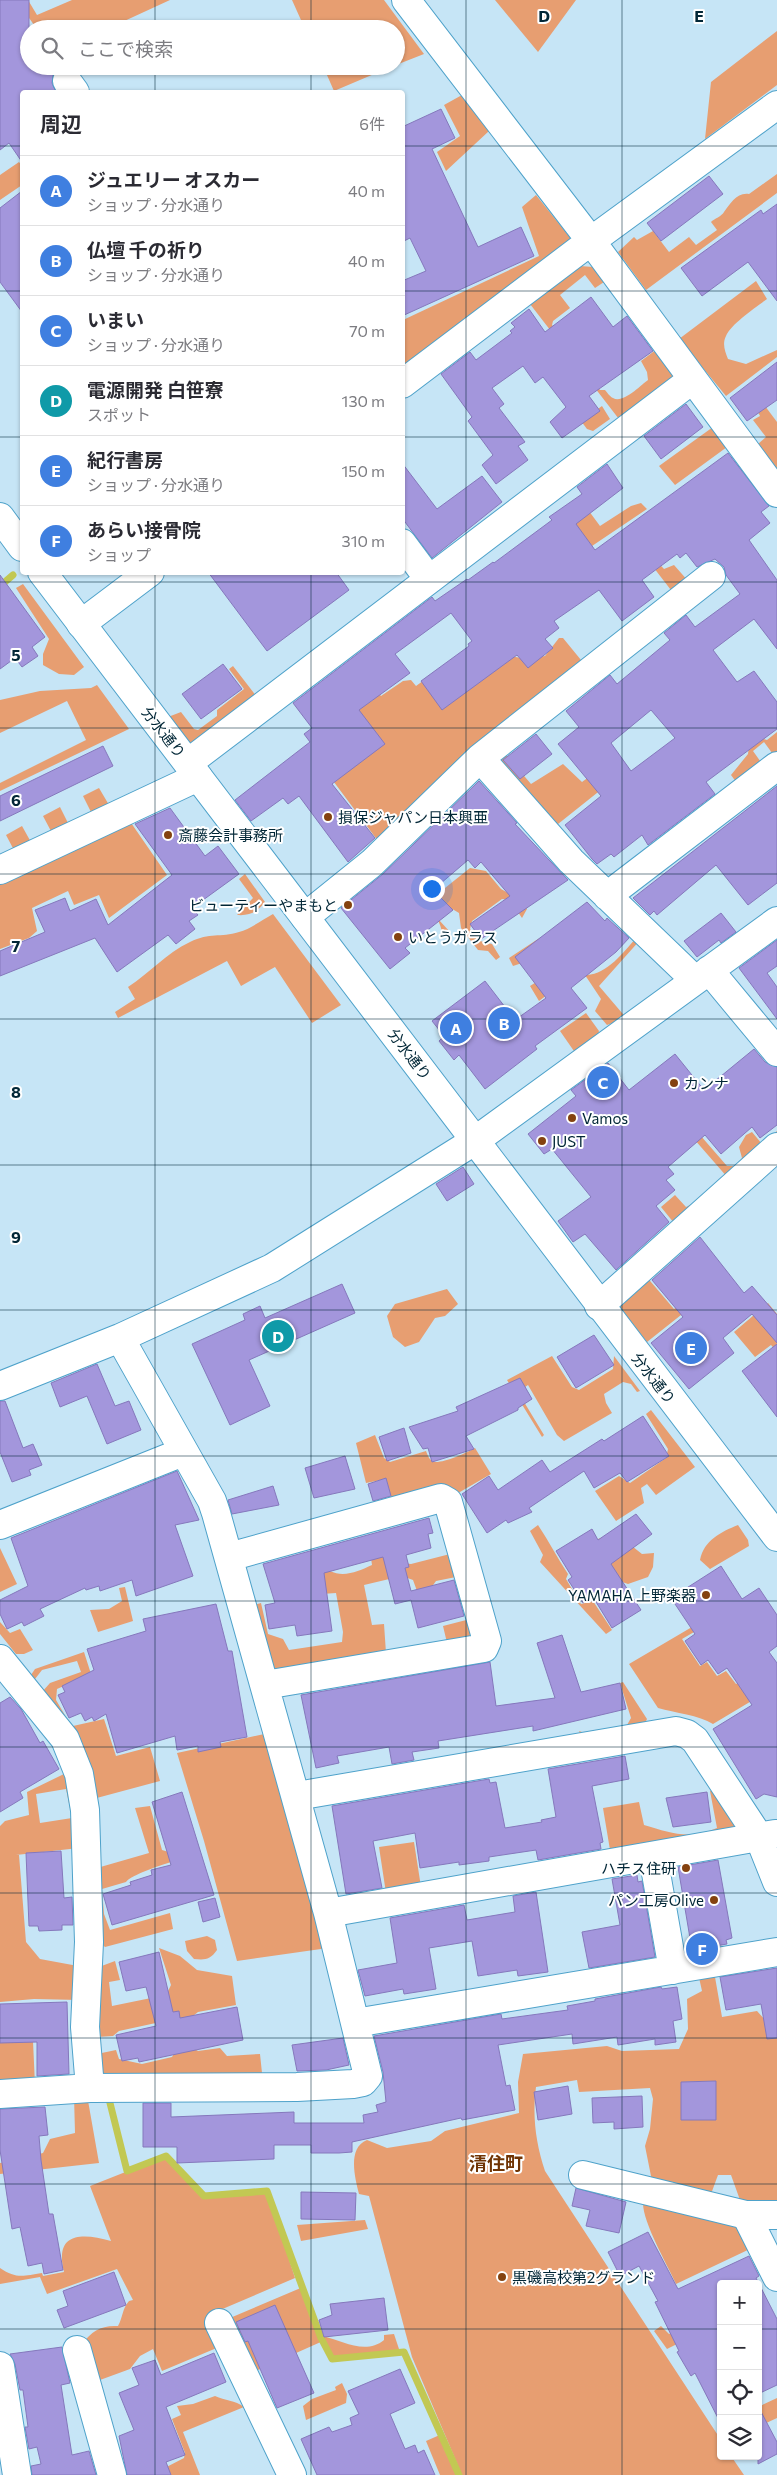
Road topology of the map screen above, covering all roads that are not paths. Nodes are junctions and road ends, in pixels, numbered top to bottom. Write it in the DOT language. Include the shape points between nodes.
graph roads {
  1 [pos="406,0"];
  2 [pos="773,116"];
  3 [pos="591,242"];
  4 [pos="693,379"];
  5 [pos="405,382"];
  6 [pos="777,493"];
  7 [pos="0,517"];
  8 [pos="20,544"];
  9 [pos="405,547"];
  10 [pos="44,575"];
  11 [pos="146,575"];
  12 [pos="711,576"];
  13 [pos="428,578"];
  14 [pos="81,624"];
  15 [pos="480,758"];
  16 [pos="777,766"];
  17 [pos="193,770"];
  18 [pos="0,870"];
  19 [pos="607,896"];
  20 [pos="305,916"];
  21 [pos="777,921"];
  22 [pos="702,975"];
  23 [pos="777,1052"];
  24 [pos="476,1140"];
  25 [pos="777,1147"];
  26 [pos="599,1306"];
  27 [pos="120,1338"];
  28 [pos="0,1386"];
  29 [pos="183,1452"];
  30 [pos="0,1525"];
  31 [pos="777,1537"];
  32 [pos="229,1557"];
  33 [pos="0,1659"];
  34 [pos="265,1685"];
  35 [pos="297,1796"];
  36 [pos="768,1835"];
  37 [pos="653,1856"];
  38 [pos="777,1882"];
  39 [pos="328,1913"];
  40 [pos="777,1952"];
  41 [pos="673,1970"];
  42 [pos="355,2023"];
  43 [pos="90,2088"];
  44 [pos="0,2094"];
  45 [pos="583,2175"];
  46 [pos="746,2215"];
  47 [pos="777,2215"];
  48 [pos="777,2276"];
  49 [pos="219,2323"];
  50 [pos="77,2350"];
  51 [pos="0,2366"];
  52 [pos="17,2475"];
  53 [pos="112,2475"];
  54 [pos="292,2475"];
  1 -- 3 [label="street"];
  2 -- 3 [label="street"];
  3 -- 4 [label="street"];
  3 -- 5 [label="street"];
  4 -- 6 [label="street"];
  4 -- 13 [label="street"];
  7 -- 8 [label="street"];
  9 -- 13 [label="street"];
  10 -- 14 [label="street, 分水通り"];
  11 -- 14 [label="street"];
  12 -- 15 [label="street"];
  13 -- 17 [label="street"];
  14 -- 17 [label="street, 分水通り"];
  15 -- 19 [label="street" via="571,861"];
  15 -- 20 [label="street" via="372,863"];
  16 -- 19 [label="street"];
  17 -- 18 [label="street"];
  17 -- 20 [label="street, 分水通り"];
  19 -- 22 [label="street"];
  20 -- 24 [label="street, 分水通り"];
  21 -- 22 [label="street"];
  22 -- 23 [label="street"];
  22 -- 24 [label="street"];
  24 -- 26 [label="street, 分水通り"];
  24 -- 27 [label="street" via="272,1268"];
  25 -- 26 [label="street"];
  26 -- 31 [label="street, 分水通り"];
  27 -- 28 [label="street"];
  27 -- 29 [label="street"];
  29 -- 30 [label="street"];
  29 -- 32 [label="street" via="212,1501"];
  32 -- 34 [label="street"];
  32 -- 34 [label="street" via="441,1498 448,1502 451,1511 487,1641 484,1648"];
  33 -- 43 [label="street" via="65,1739 78,1774 85,1810 89,1942 85,2027"];
  34 -- 35 [label="street"];
  35 -- 36 [label="street" via="676,1731 695,1740"];
  35 -- 39 [label="street"];
  36 -- 37 [label="street"];
  36 -- 38 [label="street"];
  37 -- 39 [label="street"];
  37 -- 41 [label="street"];
  39 -- 42 [label="street"];
  40 -- 41 [label="street"];
  41 -- 42 [label="street"];
  42 -- 43 [label="street" via="369,2070 364,2082 297,2087"];
  43 -- 44 [label="street"];
  45 -- 46 [label="street"];
  46 -- 47 [label="street"];
  46 -- 48 [label="street"];
  49 -- 54 [label="street"];
  50 -- 53 [label="street"];
  51 -- 52 [label="street"];
}
